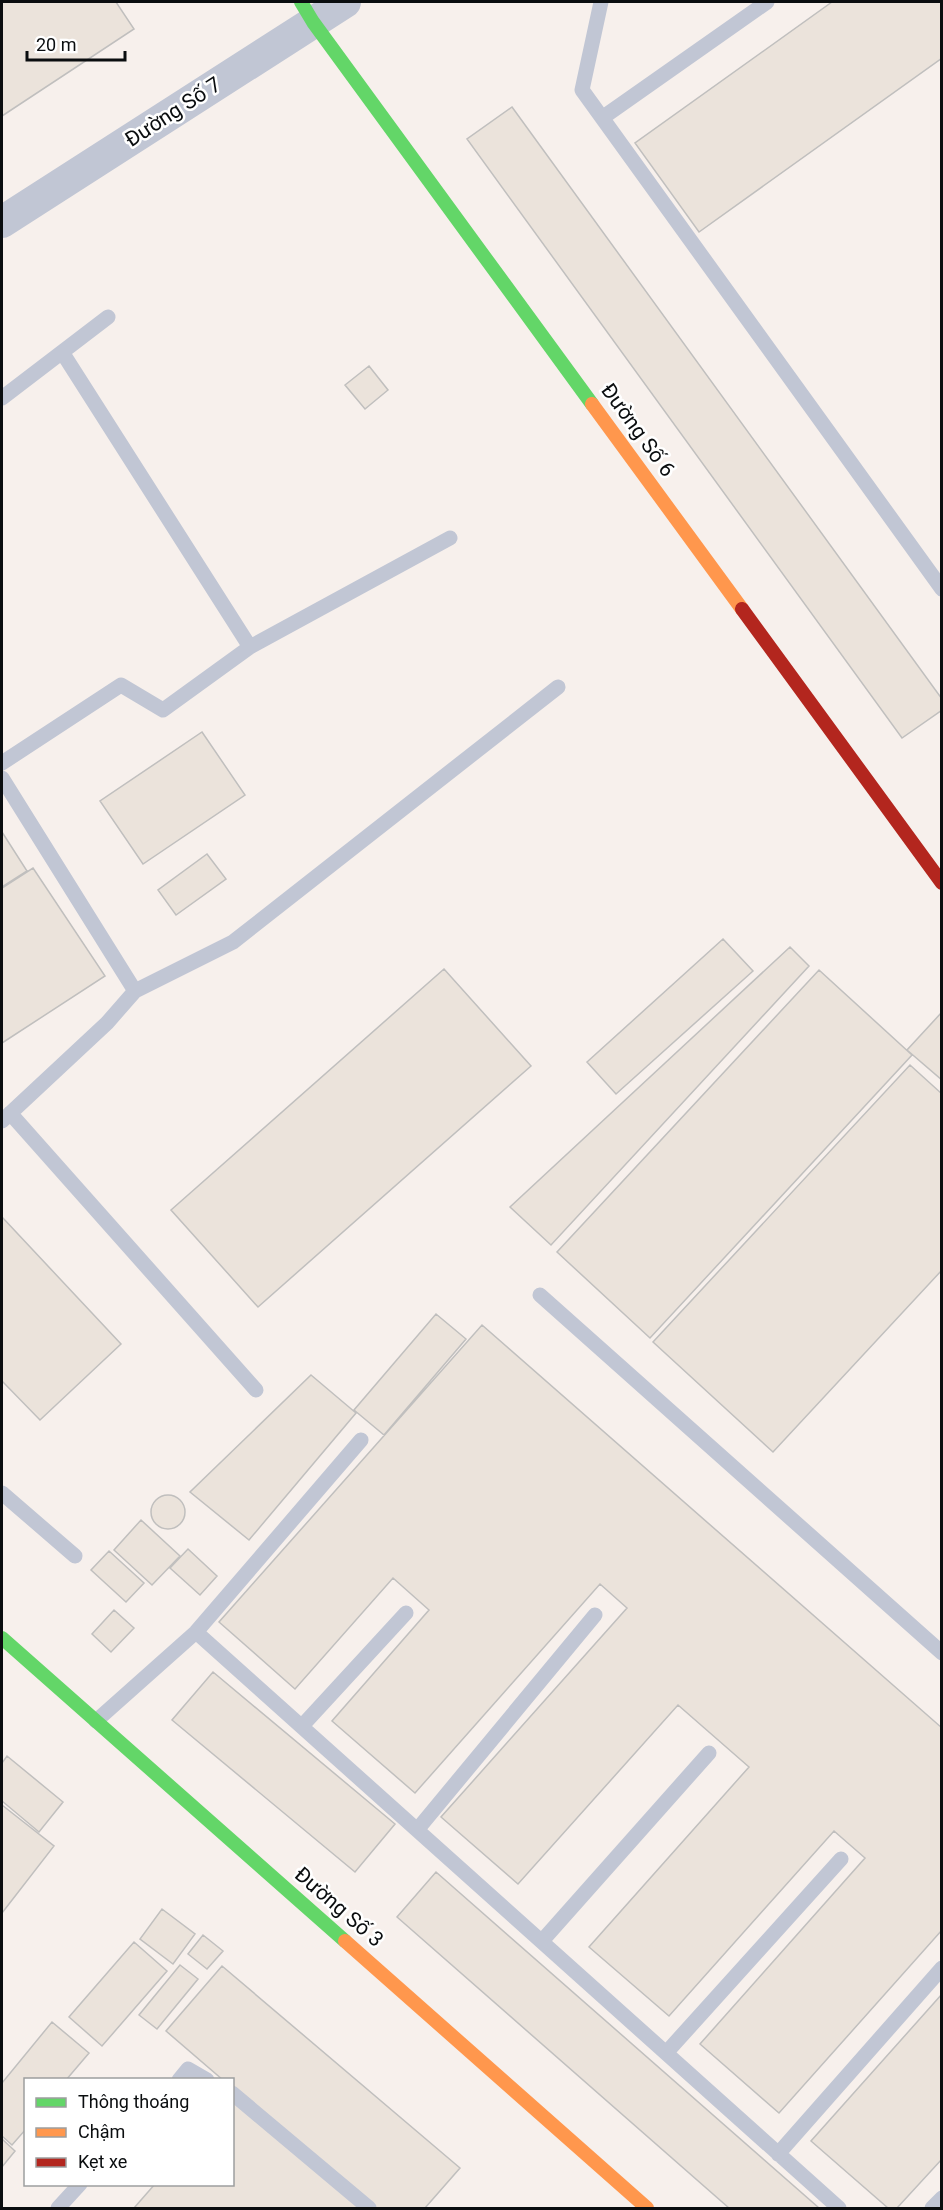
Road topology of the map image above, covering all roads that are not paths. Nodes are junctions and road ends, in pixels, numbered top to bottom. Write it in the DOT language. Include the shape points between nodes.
graph roads {
  1 [pos="345,2"];
  2 [pos="601,2"];
  3 [pos="767,2"];
  4 [pos="307,12"];
  5 [pos="602,118"];
  6 [pos="2,222"];
  7 [pos="108,317"];
  8 [pos="62,352"];
  9 [pos="2,398"];
  10 [pos="450,538"];
  11 [pos="942,589"];
  12 [pos="250,647"];
  13 [pos="558,687"];
  14 [pos="2,763"];
  15 [pos="2,778"];
  16 [pos="942,883"];
  17 [pos="135,991"];
  18 [pos="6,1117"];
  19 [pos="540,1295"];
  20 [pos="256,1390"];
  21 [pos="361,1440"];
  22 [pos="2,1492"];
  23 [pos="75,1556"];
  24 [pos="406,1613"];
  25 [pos="595,1615"];
  26 [pos="196,1632"];
  27 [pos="2,1638"];
  28 [pos="942,1653"];
  29 [pos="96,1720"];
  30 [pos="302,1726"];
  31 [pos="709,1753"];
  32 [pos="417,1830"];
  33 [pos="841,1859"];
  34 [pos="542,1941"];
  35 [pos="942,1968"];
  36 [pos="666,2053"];
  37 [pos="180,2078"];
  38 [pos="205,2078"];
  39 [pos="234,2095"];
  40 [pos="778,2154"];
  41 [pos="78,2186"];
  42 [pos="942,2198"];
  43 [pos="58,2208"];
  44 [pos="369,2208"];
  45 [pos="647,2208"];
  46 [pos="839,2208"];
  47 [pos="932,2208"];
  1 -- 4 [label="street, Đường Số 7"];
  2 -- 5 [label="lane" via="582,90"];
  3 -- 5 [label="lane"];
  4 -- 6 [label="street, Đường Số 7"];
  4 -- 16 [label="street, Đường Số 6"];
  5 -- 11 [label="lane"];
  7 -- 8 [label="lane"];
  8 -- 9 [label="lane"];
  8 -- 12 [label="lane"];
  10 -- 12 [label="lane"];
  12 -- 14 [label="lane" via="163,710 121,685"];
  13 -- 17 [label="lane" via="233,942"];
  15 -- 17 [label="lane"];
  17 -- 18 [label="lane" via="107,1023"];
  18 -- 20 [label="lane"];
  19 -- 28 [label="lane"];
  21 -- 26 [label="lane"];
  22 -- 23 [label="lane"];
  24 -- 30 [label="lane"];
  25 -- 32 [label="lane"];
  26 -- 29 [label="lane"];
  26 -- 30 [label="lane"];
  27 -- 29 [label="street, Đường Số 3"];
  29 -- 45 [label="street, Đường Số 3"];
  30 -- 32 [label="lane"];
  31 -- 34 [label="lane"];
  32 -- 34 [label="lane"];
  33 -- 36 [label="lane"];
  34 -- 36 [label="lane"];
  35 -- 40 [label="lane"];
  36 -- 40 [label="lane"];
  37 -- 38 [label="lane" via="188,2069"];
  39 -- 44 [label="lane"];
  40 -- 46 [label="lane"];
  41 -- 43 [label="lane"];
  42 -- 47 [label="lane"];
}
